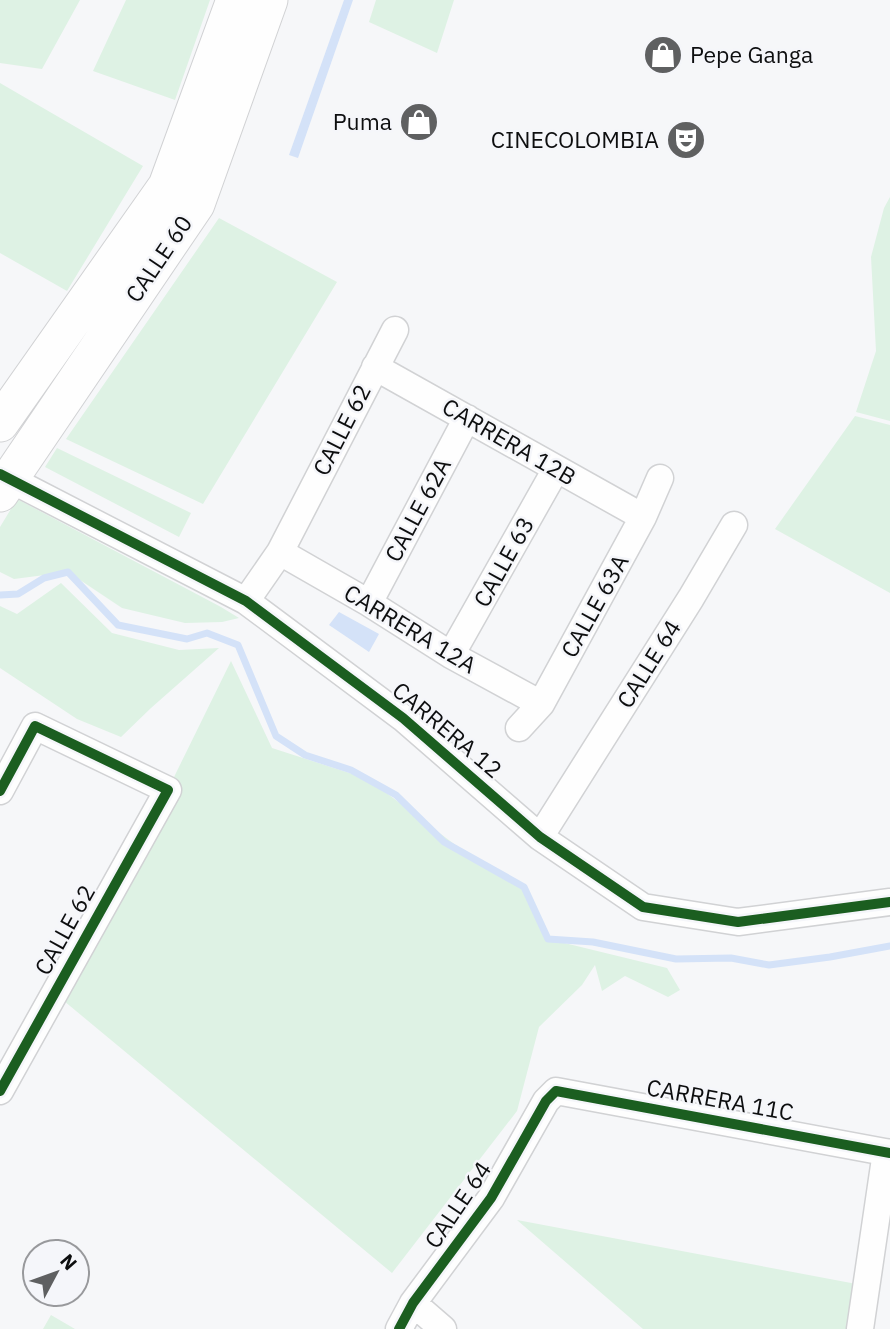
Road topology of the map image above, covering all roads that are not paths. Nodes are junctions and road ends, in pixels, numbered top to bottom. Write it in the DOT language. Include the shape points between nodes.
graph roads {
  1 [pos="235,0"];
  2 [pos="269,0"];
  3 [pos="395,330"];
  4 [pos="375,367"];
  5 [pos="467,418"];
  6 [pos="0,423"];
  7 [pos="556,469"];
  8 [pos="660,478"];
  9 [pos="3,483"];
  10 [pos="643,517"];
  11 [pos="734,524"];
  12 [pos="280,552"];
  13 [pos="246,601"];
  14 [pos="369,603"];
  15 [pos="451,655"];
  16 [pos="541,704"];
  17 [pos="519,729"];
  18 [pos="0,791"];
  19 [pos="540,837"];
  20 [pos="890,902"];
  21 [pos="0,1091"];
  22 [pos="546,1101"];
  23 [pos="888,1152"];
  24 [pos="879,1288"];
  25 [pos="413,1303"];
  26 [pos="399,1329"];
  27 [pos="443,1329"];
  28 [pos="860,1329"];
  1 -- 6 [label="main road, CALLE 60" via="167,186"];
  2 -- 9 [label="main road, CALLE 60" via="196,204"];
  3 -- 4 [label="street, CALLE 62"];
  4 -- 5 [label="street, CARRERA 12B"];
  4 -- 12 [label="street, CALLE 62"];
  5 -- 7 [label="street, CARRERA 12B"];
  5 -- 14 [label="street, CALLE 62A"];
  7 -- 10 [label="street, CARRERA 12B"];
  7 -- 15 [label="street, CALLE 63"];
  8 -- 10 [label="street, CALLE 63A"];
  9 -- 13 [label="street, CARRERA 12"];
  10 -- 16 [label="street, CALLE 63A"];
  11 -- 19 [label="street, CALLE 64"];
  12 -- 13 [label="street, CALLE 62"];
  12 -- 14 [label="street, CARRERA 12A"];
  13 -- 19 [label="street, CARRERA 12" via="403,718"];
  14 -- 15 [label="street, CARRERA 12A"];
  15 -- 16 [label="street, CARRERA 12A"];
  16 -- 17 [label="street, CALLE 63A"];
  18 -- 21 [label="street, CALLE 62" via="35,726 168,790"];
  19 -- 20 [label="street, CARRERA 12" via="643,907 738,922"];
  22 -- 23 [label="street, CARRERA 11C" via="556,1091"];
  22 -- 25 [label="street, CALLE 64" via="491,1198"];
  23 -- 24 [label="street"];
  24 -- 28 [label="street"];
  25 -- 26 [label="street, CALLE 64"];
  25 -- 27 [label="street"];
}
